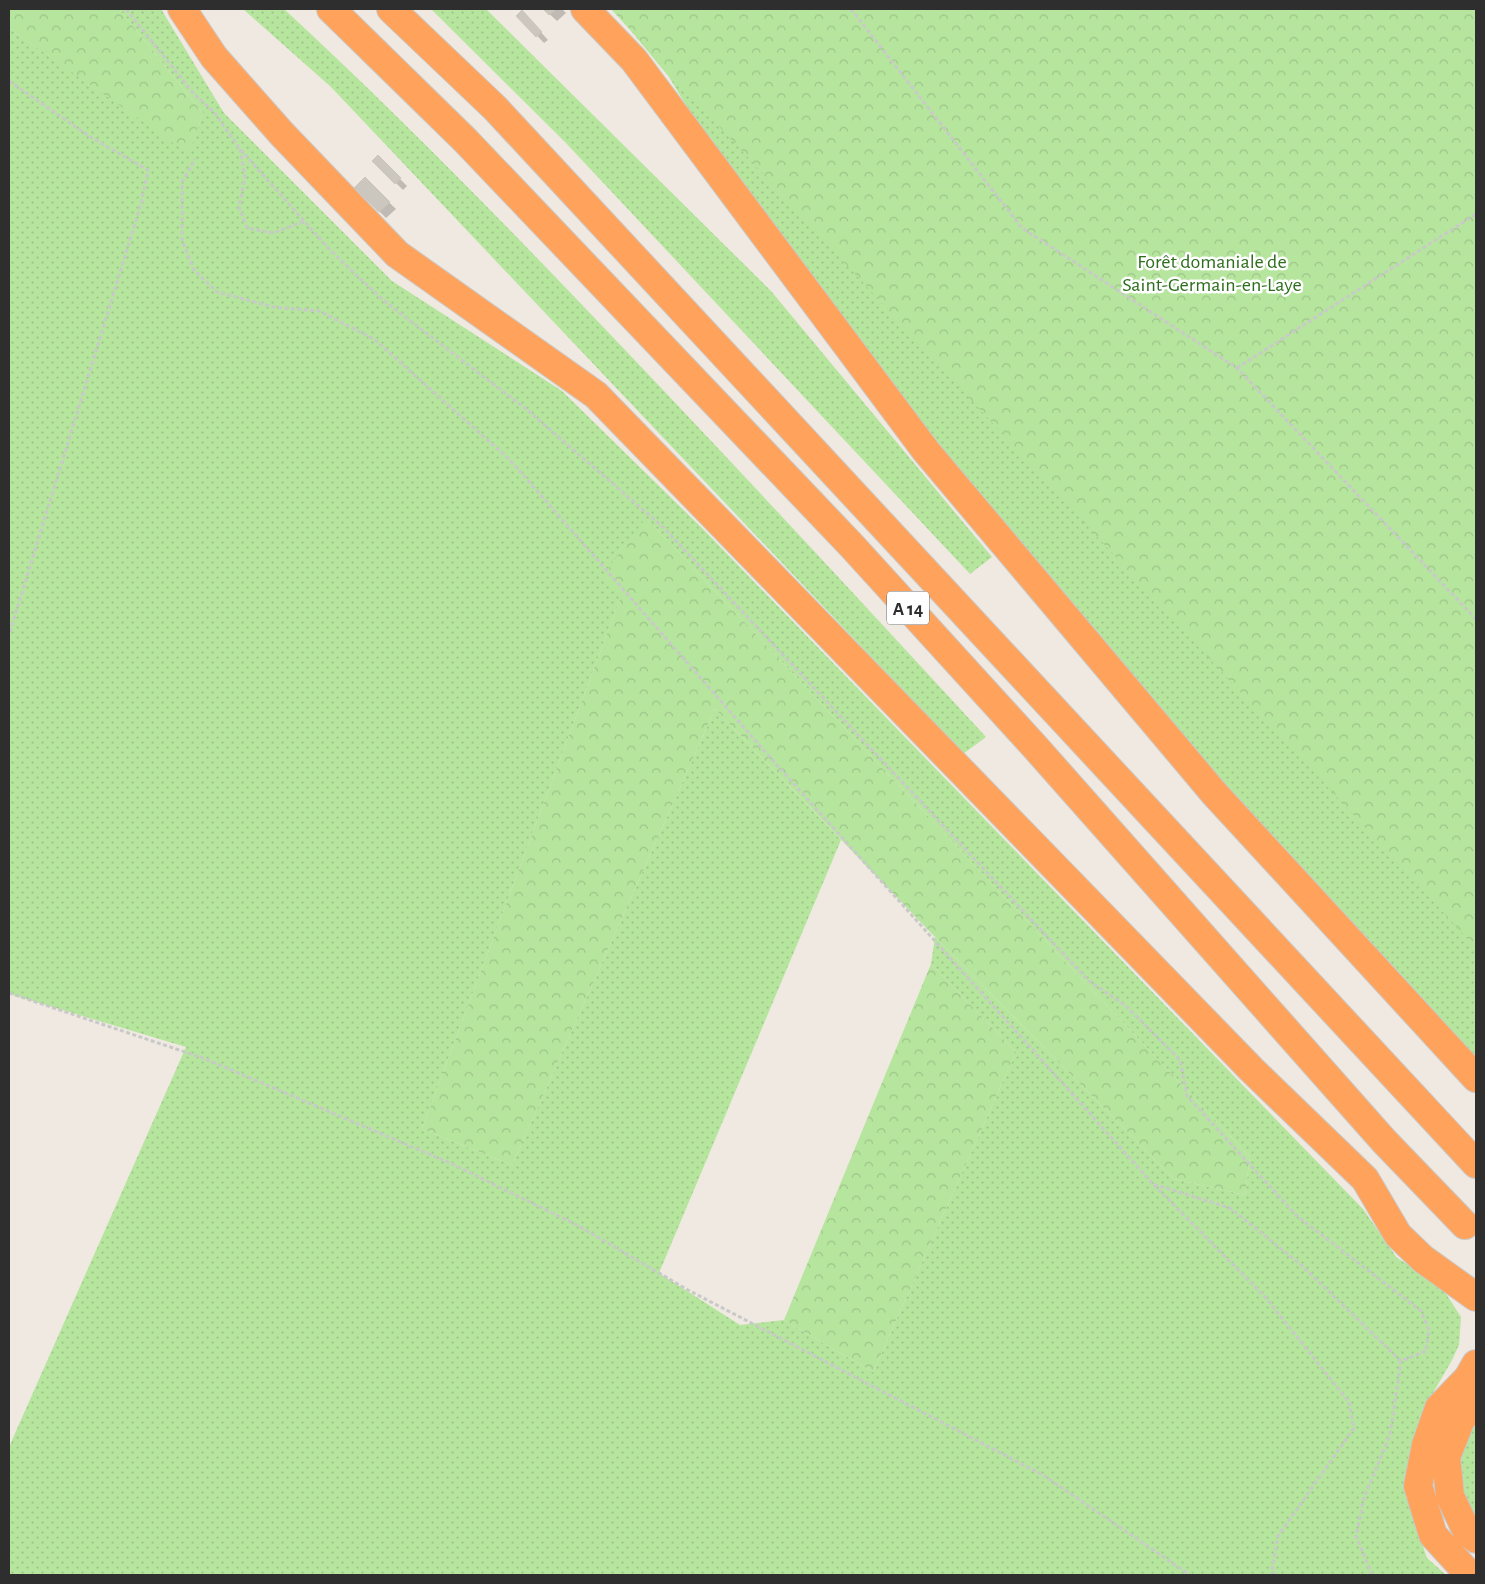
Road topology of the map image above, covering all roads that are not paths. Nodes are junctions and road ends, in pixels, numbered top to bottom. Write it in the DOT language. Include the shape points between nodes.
graph roads {
  1 [pos="182,9"];
  2 [pos="331,9"];
  3 [pos="391,9"];
  4 [pos="585,9"];
  5 [pos="1476,1078"];
  6 [pos="1476,1164"];
  7 [pos="1465,1226"];
  8 [pos="1476,1297"];
  9 [pos="1476,1364"];
  10 [pos="1476,1404"];
  11 [pos="1476,1539"];
  12 [pos="1473,1575"];
  1 -- 8 [label="highway" via="214,57 282,134 397,254 596,395 1239,1056 1364,1179 1398,1235 1423,1259"];
  2 -- 7 [label="highway, A 14" via="465,140 852,546 1036,748 1384,1141"];
  3 -- 6 [label="highway, A 14" via="495,108"];
  4 -- 5 [label="highway" via="634,60 926,451 1214,793"];
  9 -- 12 [label="highway" via="1468,1378 1439,1408 1426,1445 1418,1486 1433,1535"];
  10 -- 11 [label="highway" via="1461,1419 1446,1457 1450,1496 1467,1532"];
}
